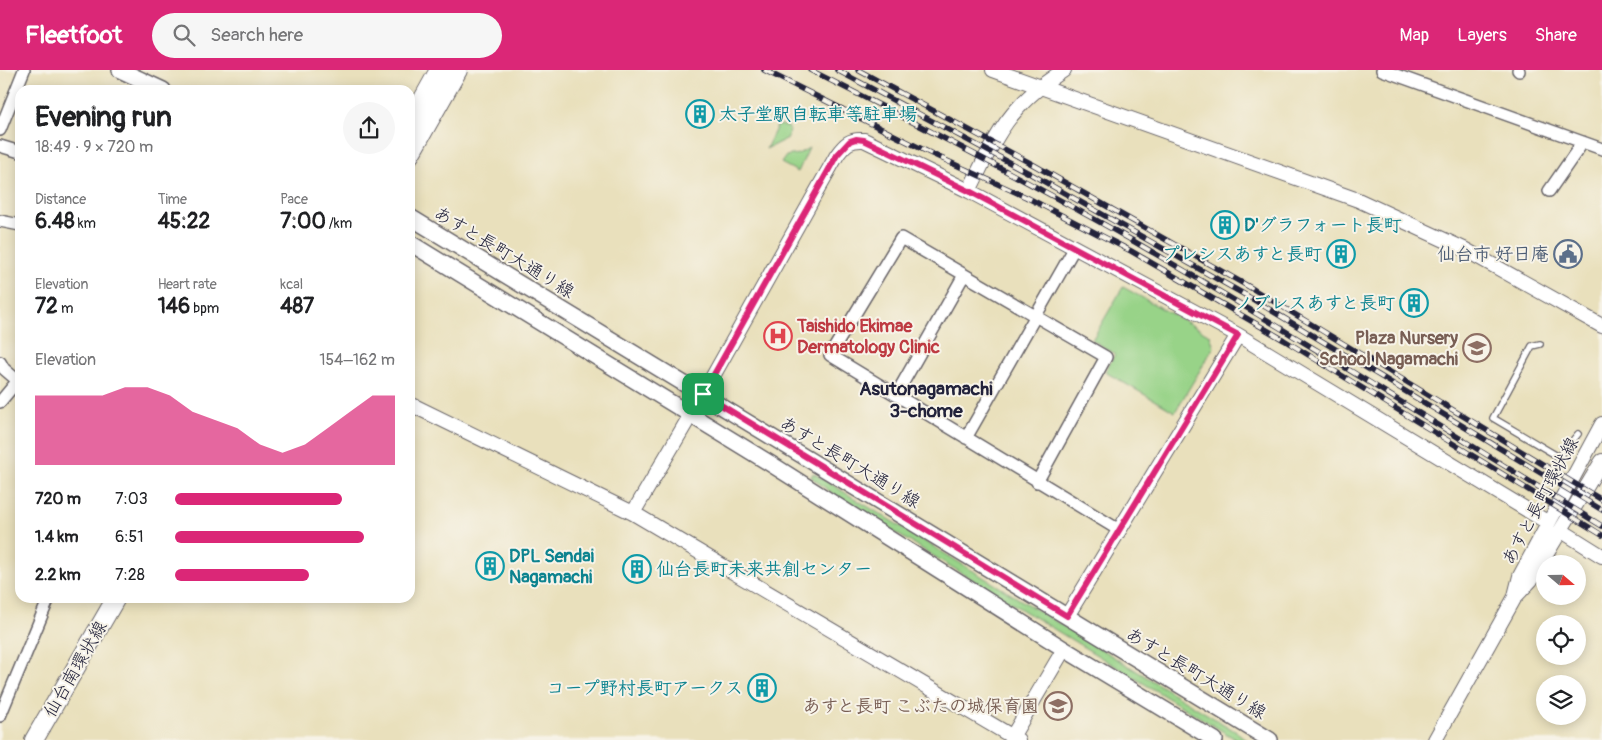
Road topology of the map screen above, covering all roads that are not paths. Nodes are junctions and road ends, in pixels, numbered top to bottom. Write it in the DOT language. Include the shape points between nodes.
graph roads {
  1 [pos="24,70"];
  2 [pos="120,70"];
  3 [pos="439,70"];
  4 [pos="458,70"];
  5 [pos="993,70"];
  6 [pos="1064,70"];
  7 [pos="1382,70"];
  8 [pos="18,85"];
  9 [pos="152,85"];
  10 [pos="1039,88"];
  11 [pos="15,92"];
  12 [pos="415,113"];
  13 [pos="0,130"];
  14 [pos="1583,142"];
  15 [pos="0,146"];
  16 [pos="415,146"];
  17 [pos="1602,149"];
  18 [pos="15,150"];
  19 [pos="969,191"];
  20 [pos="1549,191"];
  21 [pos="415,220"];
  22 [pos="0,222"];
  23 [pos="15,224"];
  24 [pos="415,246"];
  25 [pos="1075,247"];
  26 [pos="964,275"];
  27 [pos="1034,316"];
  28 [pos="1602,326"];
  29 [pos="1238,335"];
  30 [pos="1540,344"];
  31 [pos="0,362"];
  32 [pos="15,377"];
  33 [pos="15,385"];
  34 [pos="703,394"];
  35 [pos="896,395"];
  36 [pos="0,402"];
  37 [pos="415,406"];
  38 [pos="690,415"];
  39 [pos="1602,424"];
  40 [pos="1578,434"];
  41 [pos="966,438"];
  42 [pos="1602,461"];
  43 [pos="1037,482"];
  44 [pos="633,513"];
  45 [pos="1547,522"];
  46 [pos="1119,530"];
  47 [pos="1562,531"];
  48 [pos="1602,556"];
  49 [pos="1515,597"];
  50 [pos="47,603"];
  51 [pos="113,603"];
  52 [pos="1067,616"];
  53 [pos="1064,649"];
  54 [pos="0,716"];
  55 [pos="1014,739"];
  56 [pos="34,740"];
  57 [pos="1215,740"];
  58 [pos="1270,740"];
  59 [pos="1435,740"];
  1 -- 8 [label="street"];
  2 -- 9 [label="main road"];
  3 -- 12 [label="main road"];
  4 -- 16 [label="main road"];
  5 -- 10 [label="street"];
  6 -- 10 [label="street"];
  7 -- 14 [label="street"];
  10 -- 19 [label="street" via="1018,108 1000,134"];
  10 -- 28 [label="street" via="1358,200 1464,249"];
  11 -- 13 [label="street"];
  14 -- 17 [label="street"];
  14 -- 20 [label="street"];
  15 -- 18 [label="street"];
  19 -- 25 [label="street"];
  19 -- 34 [label="street" via="864,140 850,141 837,155"];
  21 -- 34 [label="main road, あすと長町大通り線"];
  22 -- 23 [label="street"];
  24 -- 38 [label="main road"];
  25 -- 27 [label="street"];
  25 -- 29 [label="street"];
  26 -- 27 [label="street"];
  26 -- 35 [label="street"];
  26 -- 35 [label="street" via="901,238 830,355"];
  27 -- 41 [label="street"];
  27 -- 43 [label="street" via="1106,357"];
  29 -- 45 [label="street"];
  29 -- 46 [label="street"];
  30 -- 40 [label="lane" via="1532,346 1494,418 1559,457"];
  31 -- 32 [label="street"];
  33 -- 36 [label="street"];
  34 -- 38 [label="street"];
  34 -- 52 [label="main road, あすと長町大通り線"];
  35 -- 41 [label="street"];
  37 -- 44 [label="street"];
  38 -- 44 [label="street"];
  38 -- 53 [label="main road"];
  39 -- 45 [label="street, あすと長町環状線"];
  41 -- 43 [label="street"];
  42 -- 47 [label="street, あすと長町環状線"];
  43 -- 46 [label="street"];
  44 -- 55 [label="street"];
  45 -- 49 [label="street, あすと長町環状線" via="1520,576"];
  46 -- 52 [label="street"];
  47 -- 48 [label="street"];
  47 -- 49 [label="street, あすと長町環状線" via="1531,580"];
  49 -- 59 [label="street, あすと長町環状線"];
  50 -- 54 [label="street"];
  51 -- 56 [label="main road, 仙台南環状線"];
  52 -- 58 [label="main road, あすと長町大通り線"];
  53 -- 55 [label="street"];
  53 -- 57 [label="main road"];
}
